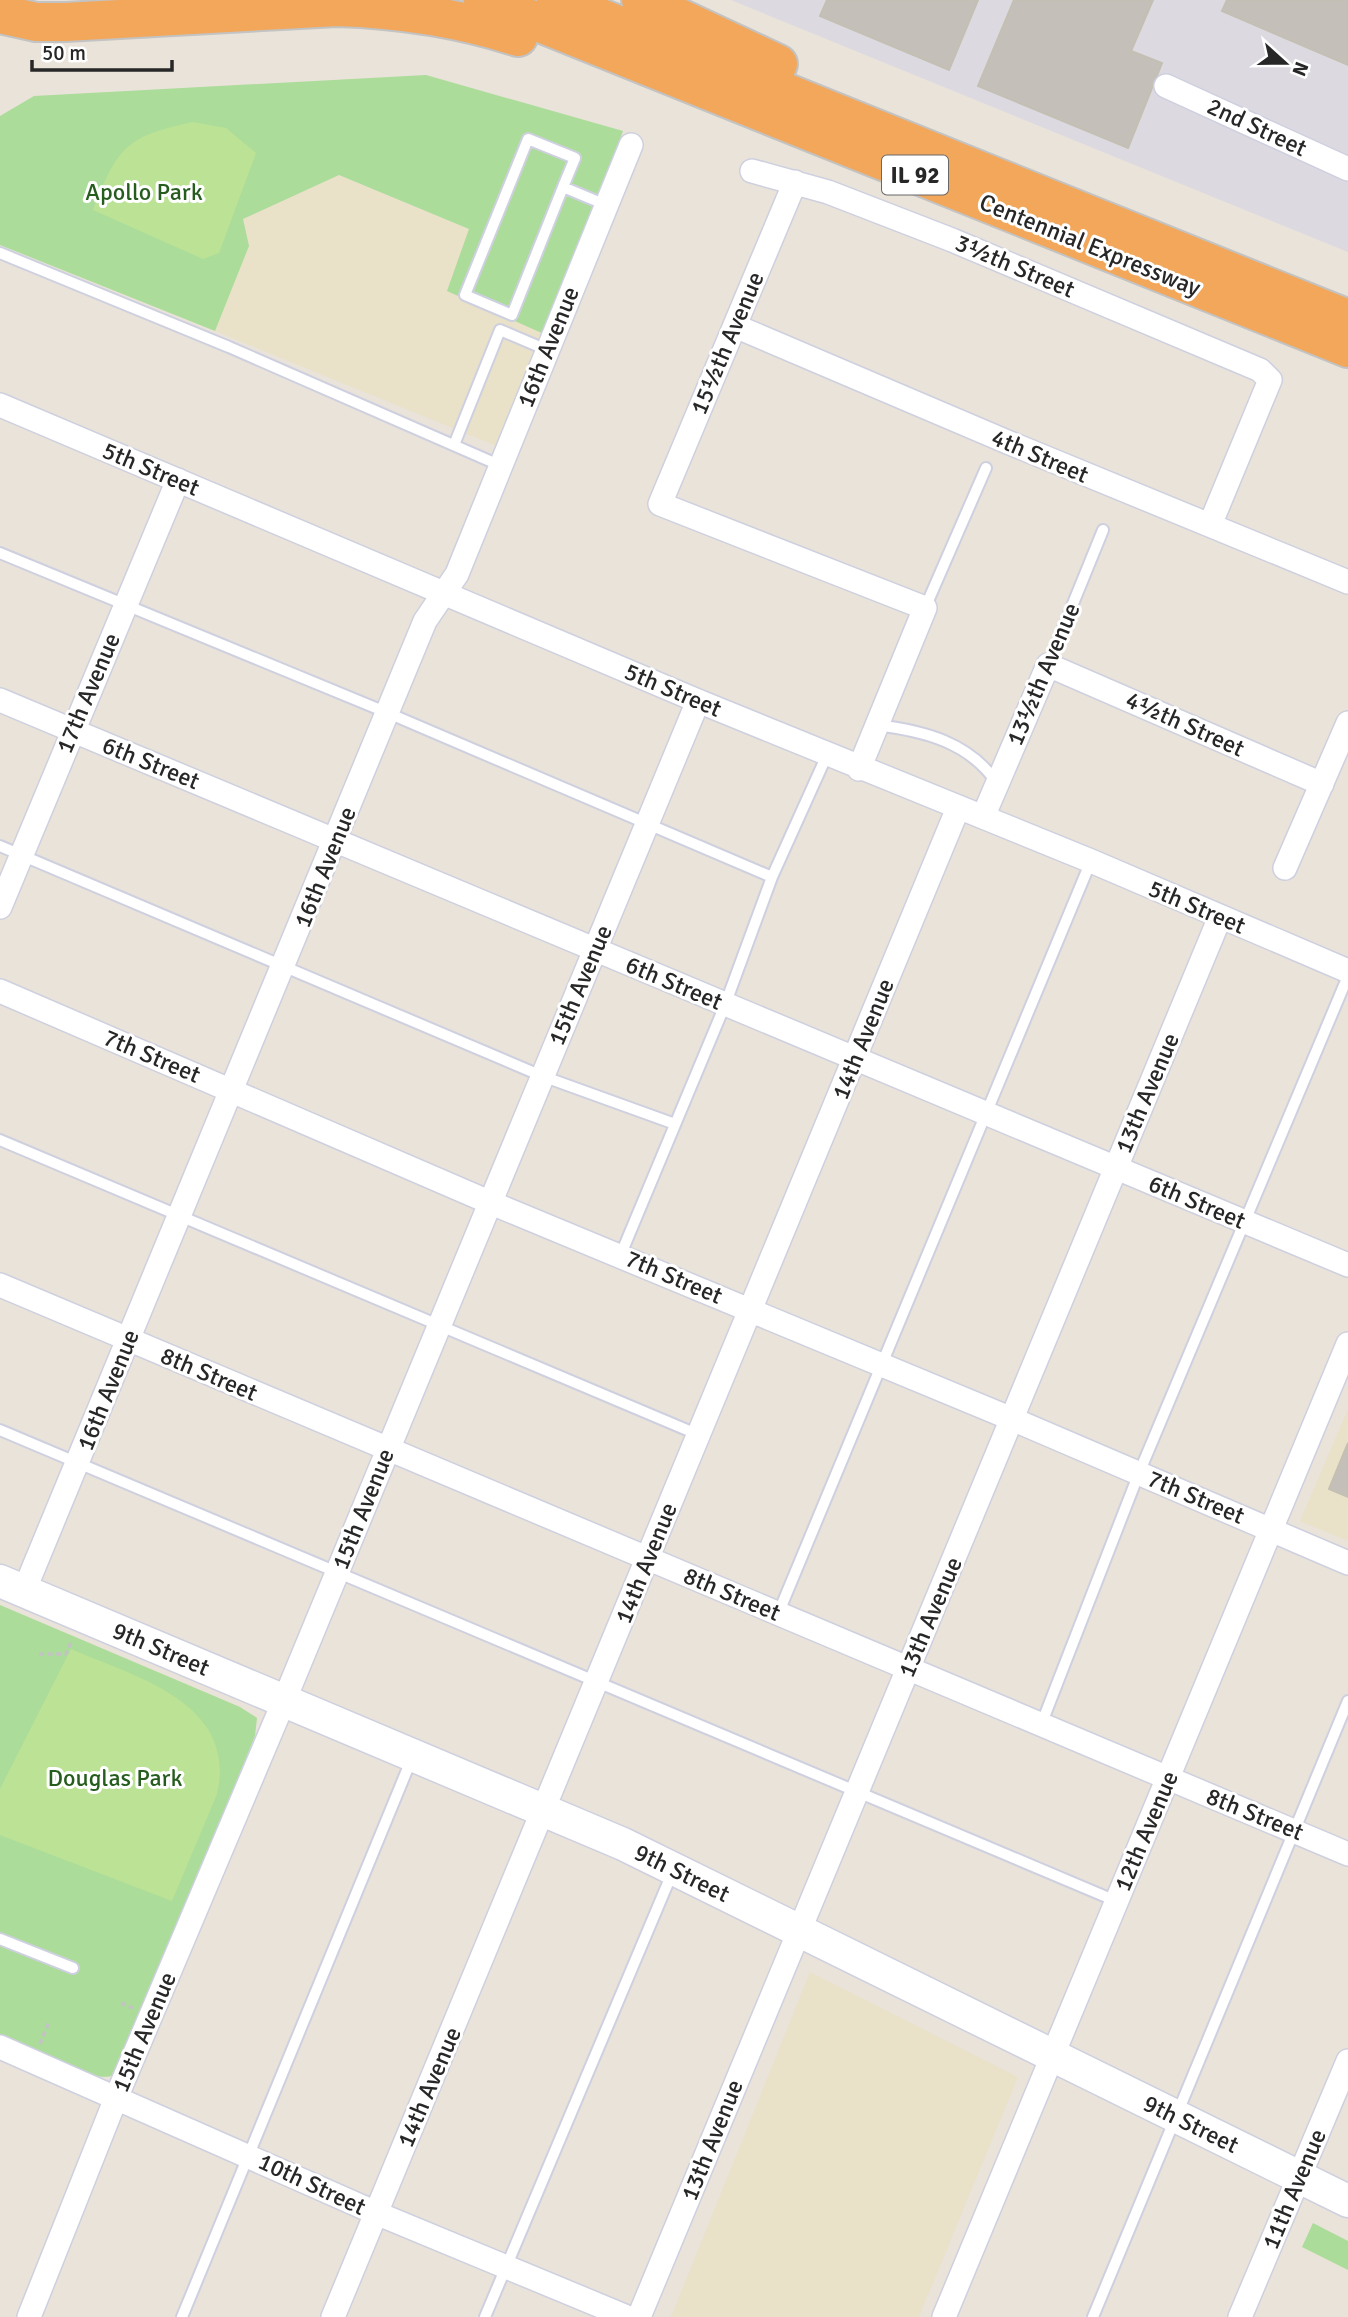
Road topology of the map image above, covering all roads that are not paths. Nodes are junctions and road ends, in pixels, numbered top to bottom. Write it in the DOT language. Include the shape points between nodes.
graph roads {
  1 [pos="3,0"];
  2 [pos="483,0"];
  3 [pos="556,0"];
  4 [pos="641,0"];
  5 [pos="0,7"];
  6 [pos="0,14"];
  7 [pos="1166,86"];
  8 [pos="761,113"];
  9 [pos="631,145"];
  10 [pos="1348,169"];
  11 [pos="752,171"];
  12 [pos="795,182"];
  13 [pos="1011,183"];
  14 [pos="563,187"];
  15 [pos="606,205"];
  16 [pos="0,253"];
  17 [pos="1348,319"];
  18 [pos="734,326"];
  19 [pos="1348,348"];
  20 [pos="547,350"];
  21 [pos="0,405"];
  22 [pos="454,445"];
  23 [pos="499,465"];
  24 [pos="986,468"];
  25 [pos="178,480"];
  26 [pos="1210,525"];
  27 [pos="1103,530"];
  28 [pos="0,553"];
  29 [pos="1348,582"];
  30 [pos="444,592"];
  31 [pos="125,606"];
  32 [pos="925,608"];
  33 [pos="1048,665"];
  34 [pos="0,700"];
  35 [pos="698,701"];
  36 [pos="388,713"];
  37 [pos="1348,723"];
  38 [pos="877,725"];
  39 [pos="72,730"];
  40 [pos="827,755"];
  41 [pos="859,769"];
  42 [pos="997,783"];
  43 [pos="1322,784"];
  44 [pos="958,808"];
  45 [pos="983,817"];
  46 [pos="647,825"];
  47 [pos="336,839"];
  48 [pos="0,846"];
  49 [pos="21,855"];
  50 [pos="1091,862"];
  51 [pos="1285,868"];
  52 [pos="772,877"];
  53 [pos="0,907"];
  54 [pos="1220,917"];
  55 [pos="595,950"];
  56 [pos="284,966"];
  57 [pos="1348,973"];
  58 [pos="0,991"];
  59 [pos="725,1005"];
  60 [pos="855,1059"];
  61 [pos="542,1076"];
  62 [pos="231,1089"];
  63 [pos="986,1112"];
  64 [pos="675,1124"];
  65 [pos="0,1140"];
  66 [pos="1116,1168"];
  67 [pos="489,1202"];
  68 [pos="179,1214"];
  69 [pos="1245,1222"];
  70 [pos="621,1254"];
  71 [pos="1348,1265"];
  72 [pos="0,1285"];
  73 [pos="752,1310"];
  74 [pos="440,1324"];
  75 [pos="128,1339"];
  76 [pos="1348,1344"];
  77 [pos="881,1364"];
  78 [pos="1012,1419"];
  79 [pos="0,1430"];
  80 [pos="699,1435"];
  81 [pos="387,1450"];
  82 [pos="78,1464"];
  83 [pos="1139,1473"];
  84 [pos="1272,1530"];
  85 [pos="647,1557"];
  86 [pos="1348,1563"];
  87 [pos="338,1571"];
  88 [pos="12,1586"];
  89 [pos="778,1614"];
  90 [pos="908,1669"];
  91 [pos="597,1681"];
  92 [pos="284,1701"];
  93 [pos="1348,1701"];
  94 [pos="1041,1725"];
  95 [pos="413,1756"];
  96 [pos="1167,1779"];
  97 [pos="857,1791"];
  98 [pos="544,1811"];
  99 [pos="1295,1830"];
  100 [pos="1348,1854"];
  101 [pos="674,1868"];
  102 [pos="1116,1901"];
  103 [pos="799,1931"];
  104 [pos="0,1939"];
  105 [pos="73,1968"];
  106 [pos="0,2047"];
  107 [pos="1053,2055"];
  108 [pos="1348,2060"];
  109 [pos="116,2098"];
  110 [pos="1175,2117"];
  111 [pos="246,2154"];
  112 [pos="1299,2177"];
  113 [pos="1348,2201"];
  114 [pos="376,2213"];
  115 [pos="506,2265"];
  116 [pos="29,2317"];
  117 [pos="182,2317"];
  118 [pos="333,2317"];
  119 [pos="485,2317"];
  120 [pos="626,2317"];
  121 [pos="639,2317"];
  122 [pos="944,2317"];
  123 [pos="1093,2317"];
  124 [pos="1240,2317"];
  1 -- 5 [label="street"];
  2 -- 8 [label="highway, Centennial Expressway / IL 92"];
  3 -- 13 [label="highway, Centennial Expressway / IL 92"];
  4 -- 13 [label="highway" via="869,107"];
  6 -- 8 [label="highway" via="36,22 337,7 424,15 509,34"];
  7 -- 10 [label="street, 2nd Street"];
  8 -- 19 [label="highway, Centennial Expressway / IL 92"];
  9 -- 15 [label="street, 16th Avenue"];
  11 -- 12 [label="street, 3½th Street"];
  12 -- 18 [label="street, 15½th Avenue"];
  12 -- 26 [label="street, 3½th Street" via="952,240 1260,370 1270,380"];
  13 -- 17 [label="highway, Centennial Expressway / IL 92"];
  14 -- 14 [label="lane" via="512,315 466,295 528,139 575,158"];
  14 -- 15 [label="lane"];
  15 -- 20 [label="street, 16th Avenue"];
  16 -- 22 [label="lane"];
  18 -- 26 [label="street, 4th Street"];
  18 -- 32 [label="street, 15½th Avenue" via="660,503"];
  20 -- 22 [label="lane" via="500,330"];
  20 -- 23 [label="street, 16th Avenue"];
  21 -- 25 [label="street, 5th Street"];
  22 -- 23 [label="lane"];
  23 -- 30 [label="street, 16th Avenue" via="457,574"];
  24 -- 32 [label="lane"];
  25 -- 30 [label="street, 5th Street"];
  25 -- 31 [label="street, 17th Avenue"];
  26 -- 29 [label="street, 4th Street"];
  27 -- 33 [label="lane, 13½th Avenue"];
  28 -- 31 [label="lane"];
  30 -- 35 [label="street, 5th Street"];
  30 -- 36 [label="street, 16th Avenue" via="425,621"];
  31 -- 36 [label="lane"];
  31 -- 39 [label="street, 17th Avenue"];
  32 -- 38 [label="street"];
  33 -- 42 [label="street, 13½th Avenue"];
  33 -- 43 [label="street, 4½th Street"];
  34 -- 39 [label="street, 6th Street"];
  35 -- 40 [label="street, 5th Street"];
  35 -- 46 [label="street, 15th Avenue"];
  36 -- 46 [label="lane"];
  36 -- 47 [label="street, 16th Avenue"];
  37 -- 43 [label="street"];
  38 -- 41 [label="street"];
  38 -- 42 [label="lane" via="914,730 964,750 985,765"];
  39 -- 47 [label="street, 6th Street"];
  39 -- 49 [label="street, 17th Avenue"];
  40 -- 41 [label="street, 5th Street"];
  40 -- 52 [label="lane"];
  41 -- 44 [label="street, 5th Street"];
  42 -- 45 [label="street, 13½th Avenue"];
  43 -- 51 [label="street"];
  44 -- 45 [label="street, 5th Street"];
  44 -- 60 [label="street, 14th Avenue"];
  45 -- 50 [label="street, 5th Street"];
  46 -- 52 [label="lane"];
  46 -- 55 [label="street, 15th Avenue"];
  47 -- 55 [label="street, 6th Street"];
  47 -- 56 [label="street, 16th Avenue"];
  48 -- 49 [label="lane"];
  49 -- 53 [label="street, 17th Avenue"];
  49 -- 56 [label="lane"];
  50 -- 54 [label="street, 5th Street"];
  50 -- 63 [label="lane"];
  52 -- 59 [label="lane"];
  54 -- 57 [label="street, 5th Street"];
  54 -- 66 [label="street, 13th Avenue"];
  55 -- 59 [label="street, 6th Street"];
  55 -- 61 [label="street, 15th Avenue"];
  56 -- 61 [label="lane"];
  56 -- 62 [label="street, 16th Avenue"];
  57 -- 69 [label="lane"];
  58 -- 62 [label="street, 7th Street"];
  59 -- 60 [label="street, 6th Street"];
  59 -- 64 [label="lane"];
  60 -- 63 [label="street, 6th Street"];
  60 -- 73 [label="street, 14th Avenue"];
  61 -- 64 [label="lane"];
  61 -- 67 [label="street, 15th Avenue"];
  62 -- 67 [label="street, 7th Street"];
  62 -- 68 [label="street, 16th Avenue"];
  63 -- 66 [label="street, 6th Street"];
  63 -- 77 [label="lane"];
  64 -- 70 [label="lane"];
  65 -- 68 [label="lane"];
  66 -- 69 [label="street, 6th Street"];
  66 -- 78 [label="street, 13th Avenue"];
  67 -- 70 [label="street, 7th Street"];
  67 -- 74 [label="street, 15th Avenue"];
  68 -- 74 [label="lane"];
  68 -- 75 [label="street, 16th Avenue"];
  69 -- 71 [label="street, 6th Street"];
  69 -- 83 [label="lane"];
  70 -- 73 [label="street, 7th Street"];
  72 -- 75 [label="street, 8th Street"];
  73 -- 77 [label="street, 7th Street"];
  73 -- 80 [label="street, 14th Avenue"];
  74 -- 80 [label="lane"];
  74 -- 81 [label="street, 15th Avenue"];
  75 -- 81 [label="street, 8th Street"];
  75 -- 82 [label="street, 16th Avenue"];
  76 -- 84 [label="street, 12th Avenue"];
  77 -- 78 [label="street, 7th Street"];
  77 -- 89 [label="lane"];
  78 -- 83 [label="street, 7th Street"];
  78 -- 90 [label="street, 13th Avenue"];
  79 -- 82 [label="lane"];
  80 -- 85 [label="street, 14th Avenue"];
  81 -- 85 [label="street, 8th Street"];
  81 -- 87 [label="street, 15th Avenue"];
  82 -- 87 [label="lane"];
  82 -- 88 [label="street, 16th Avenue"];
  83 -- 84 [label="street, 7th Street"];
  83 -- 94 [label="lane"];
  84 -- 86 [label="street, 7th Street"];
  84 -- 96 [label="street, 12th Avenue"];
  85 -- 89 [label="street, 8th Street"];
  85 -- 91 [label="street, 14th Avenue"];
  87 -- 91 [label="lane"];
  87 -- 92 [label="street, 15th Avenue"];
  88 -- 92 [label="street, 9th Street"];
  89 -- 90 [label="street, 8th Street"];
  90 -- 94 [label="street, 8th Street"];
  90 -- 97 [label="street, 13th Avenue"];
  91 -- 97 [label="lane"];
  91 -- 98 [label="street, 14th Avenue"];
  92 -- 95 [label="street, 9th Street"];
  92 -- 109 [label="street, 15th Avenue"];
  93 -- 99 [label="lane"];
  94 -- 96 [label="street, 8th Street"];
  95 -- 98 [label="street, 9th Street"];
  95 -- 111 [label="lane"];
  96 -- 99 [label="street, 8th Street"];
  96 -- 102 [label="street, 12th Avenue"];
  97 -- 102 [label="lane"];
  97 -- 103 [label="street, 13th Avenue"];
  98 -- 101 [label="street, 9th Street"];
  98 -- 114 [label="street, 14th Avenue"];
  99 -- 100 [label="street, 8th Street"];
  99 -- 110 [label="lane"];
  101 -- 103 [label="street, 9th Street"];
  101 -- 115 [label="lane"];
  102 -- 107 [label="street, 12th Avenue"];
  103 -- 107 [label="street, 9th Street"];
  103 -- 121 [label="street, 13th Avenue"];
  104 -- 105 [label="lane"];
  106 -- 109 [label="street, 10th Street"];
  107 -- 110 [label="street, 9th Street"];
  107 -- 122 [label="street, 12th Avenue"];
  108 -- 112 [label="street, 11th Avenue"];
  109 -- 111 [label="street, 10th Street"];
  109 -- 116 [label="street, 15th Avenue"];
  110 -- 112 [label="street, 9th Street"];
  110 -- 123 [label="lane"];
  111 -- 114 [label="street, 10th Street"];
  111 -- 117 [label="lane"];
  112 -- 113 [label="street, 9th Street"];
  112 -- 124 [label="street, 11th Avenue"];
  114 -- 115 [label="street, 10th Street"];
  114 -- 118 [label="street, 14th Avenue"];
  115 -- 119 [label="lane"];
  115 -- 120 [label="street, 10th Street"];
}
